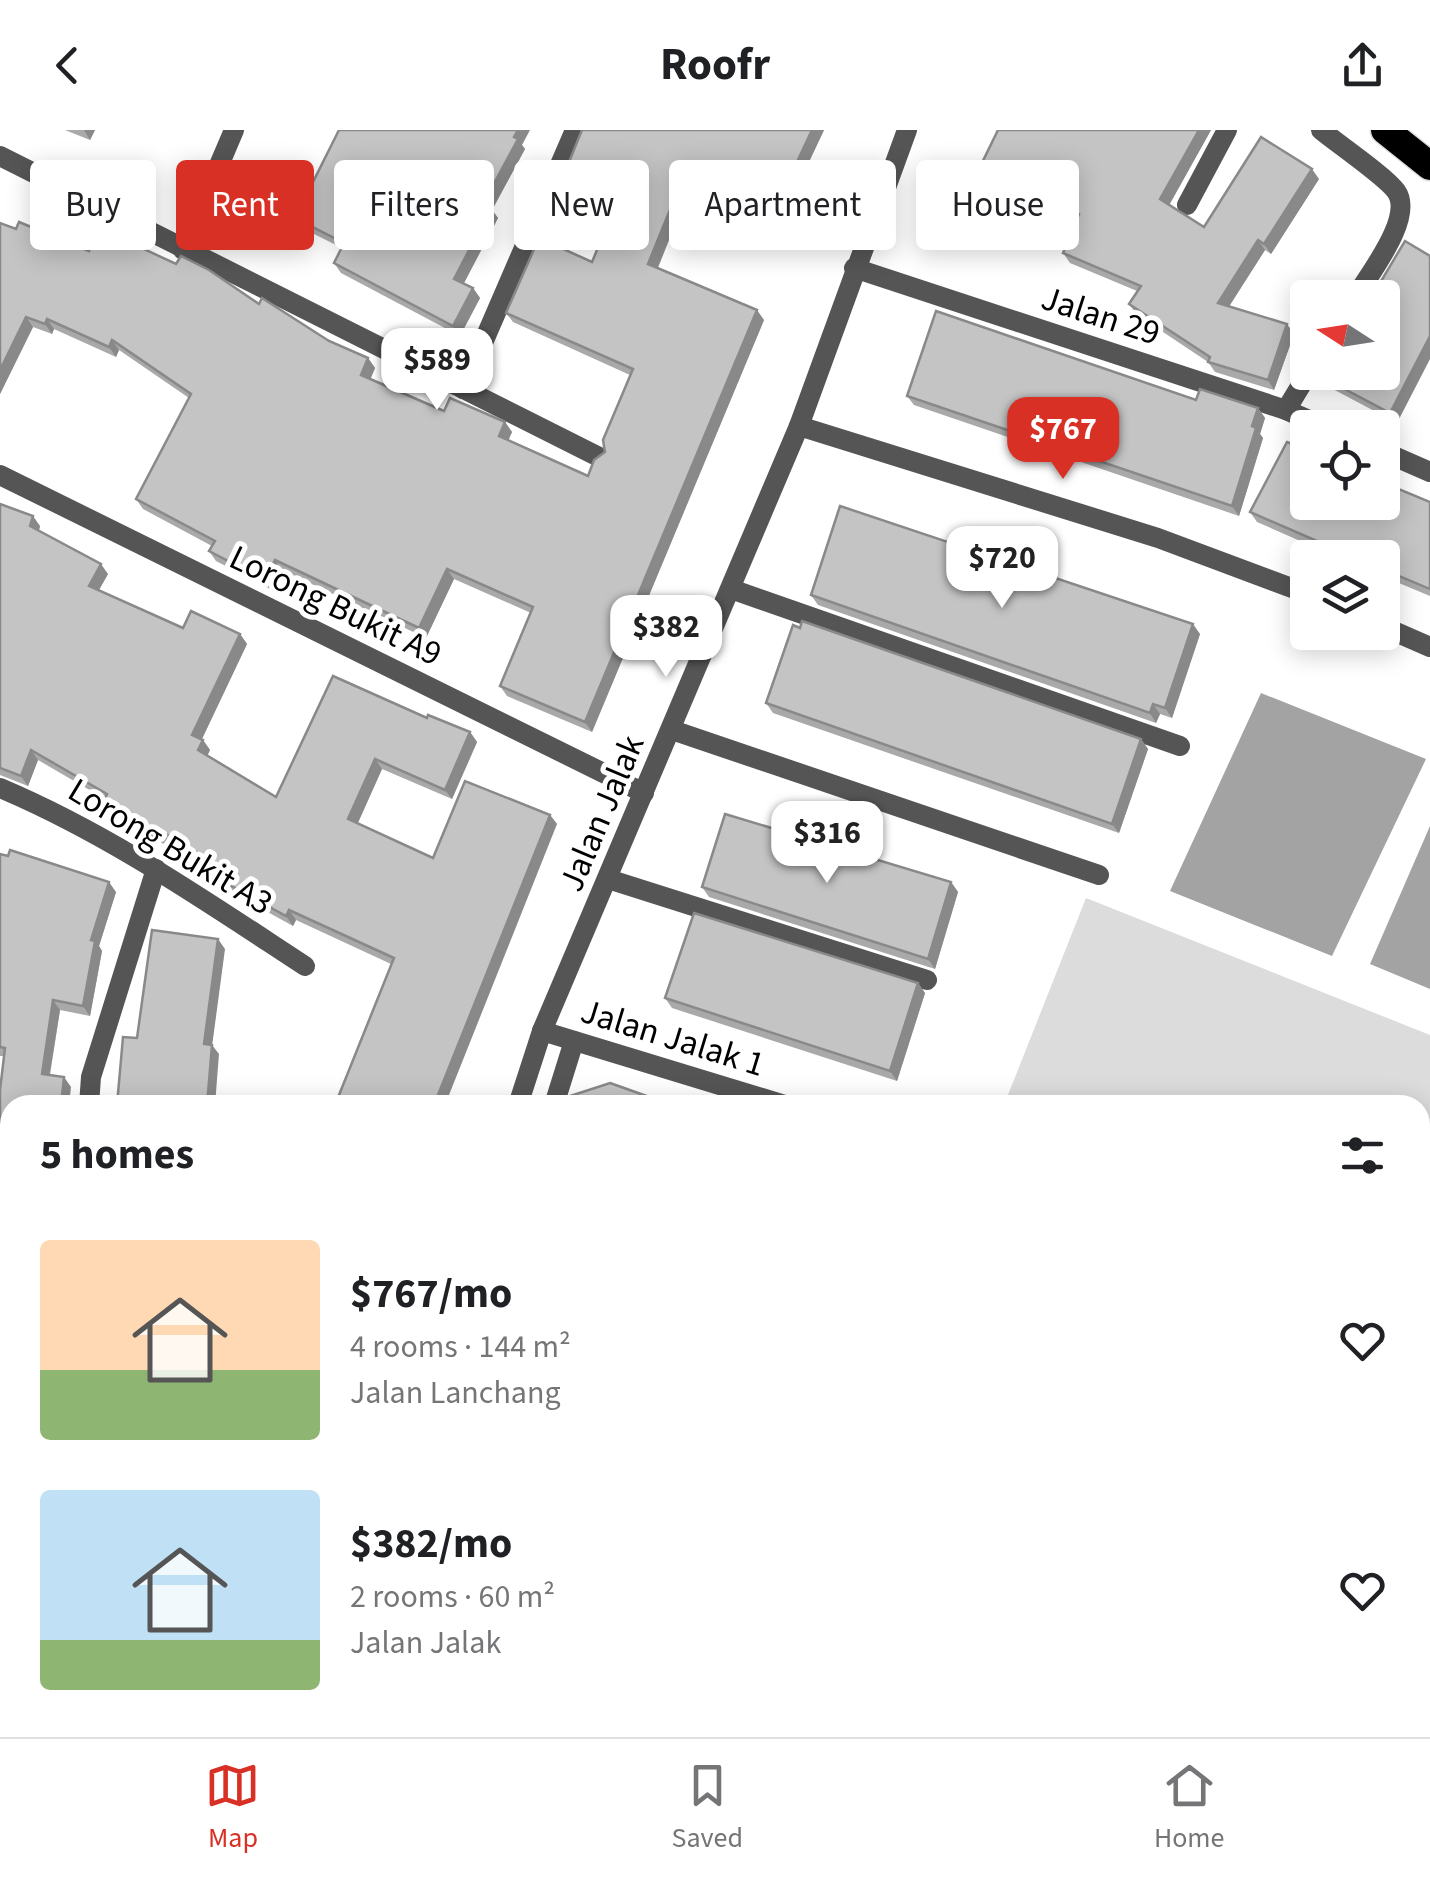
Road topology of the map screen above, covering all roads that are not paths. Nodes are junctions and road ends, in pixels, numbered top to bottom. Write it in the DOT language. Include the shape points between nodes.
graph roads {
  1 [pos="234,130"];
  2 [pos="576,130"];
  3 [pos="907,130"];
  4 [pos="1227,130"];
  5 [pos="1321,130"];
  6 [pos="1385,130"];
  7 [pos="0,156"];
  8 [pos="222,160"];
  9 [pos="1430,166"];
  10 [pos="1187,205"];
  11 [pos="176,246"];
  12 [pos="184,250"];
  13 [pos="854,268"];
  14 [pos="1366,280"];
  15 [pos="462,389"];
  16 [pos="1298,390"];
  17 [pos="1286,410"];
  18 [pos="1290,412"];
  19 [pos="799,426"];
  20 [pos="599,458"];
  21 [pos="1400,460"];
  22 [pos="1430,472"];
  23 [pos="0,475"];
  24 [pos="1290,587"];
  25 [pos="731,589"];
  26 [pos="1400,634"];
  27 [pos="1430,647"];
  28 [pos="672,730"];
  29 [pos="1180,746"];
  30 [pos="0,788"];
  31 [pos="644,794"];
  32 [pos="156,869"];
  33 [pos="1099,875"];
  34 [pos="608,879"];
  35 [pos="305,966"];
  36 [pos="927,980"];
  37 [pos="542,1032"];
  38 [pos="574,1041"];
  39 [pos="90,1095"];
  40 [pos="521,1095"];
  41 [pos="557,1095"];
  42 [pos="726,1095"];
  1 -- 8 [label="street"];
  2 -- 15 [label="street"];
  3 -- 13 [label="street, Jalan Jalak"];
  4 -- 10 [label="street"];
  5 -- 14 [label="street" via="1397,192 1402,212 1395,232"];
  6 -- 9 [label="highway"];
  7 -- 11 [label="street"];
  12 -- 15 [label="street"];
  13 -- 17 [label="street, Jalan 29"];
  13 -- 19 [label="street, Jalan Jalak"];
  15 -- 20 [label="street"];
  16 -- 17 [label="street"];
  17 -- 18 [label="street, Jalan 29"];
  19 -- 24 [label="street" via="1158,538"];
  19 -- 25 [label="street, Jalan Jalak"];
  21 -- 22 [label="street"];
  23 -- 31 [label="street, Lorong Bukit A9"];
  25 -- 28 [label="street, Jalan Jalak"];
  25 -- 29 [label="street"];
  26 -- 27 [label="street"];
  28 -- 31 [label="street, Jalan Jalak"];
  28 -- 33 [label="street"];
  30 -- 32 [label="street, Lorong Bukit A3"];
  31 -- 34 [label="street, Jalan Jalak"];
  32 -- 35 [label="street, Lorong Bukit A3"];
  32 -- 39 [label="street"];
  34 -- 36 [label="street"];
  34 -- 37 [label="street, Jalan Jalak"];
  37 -- 38 [label="street, Jalan Jalak 1"];
  37 -- 40 [label="street, Jalan Jalak"];
  38 -- 41 [label="street"];
  38 -- 42 [label="street, Jalan Jalak 1"];
}
